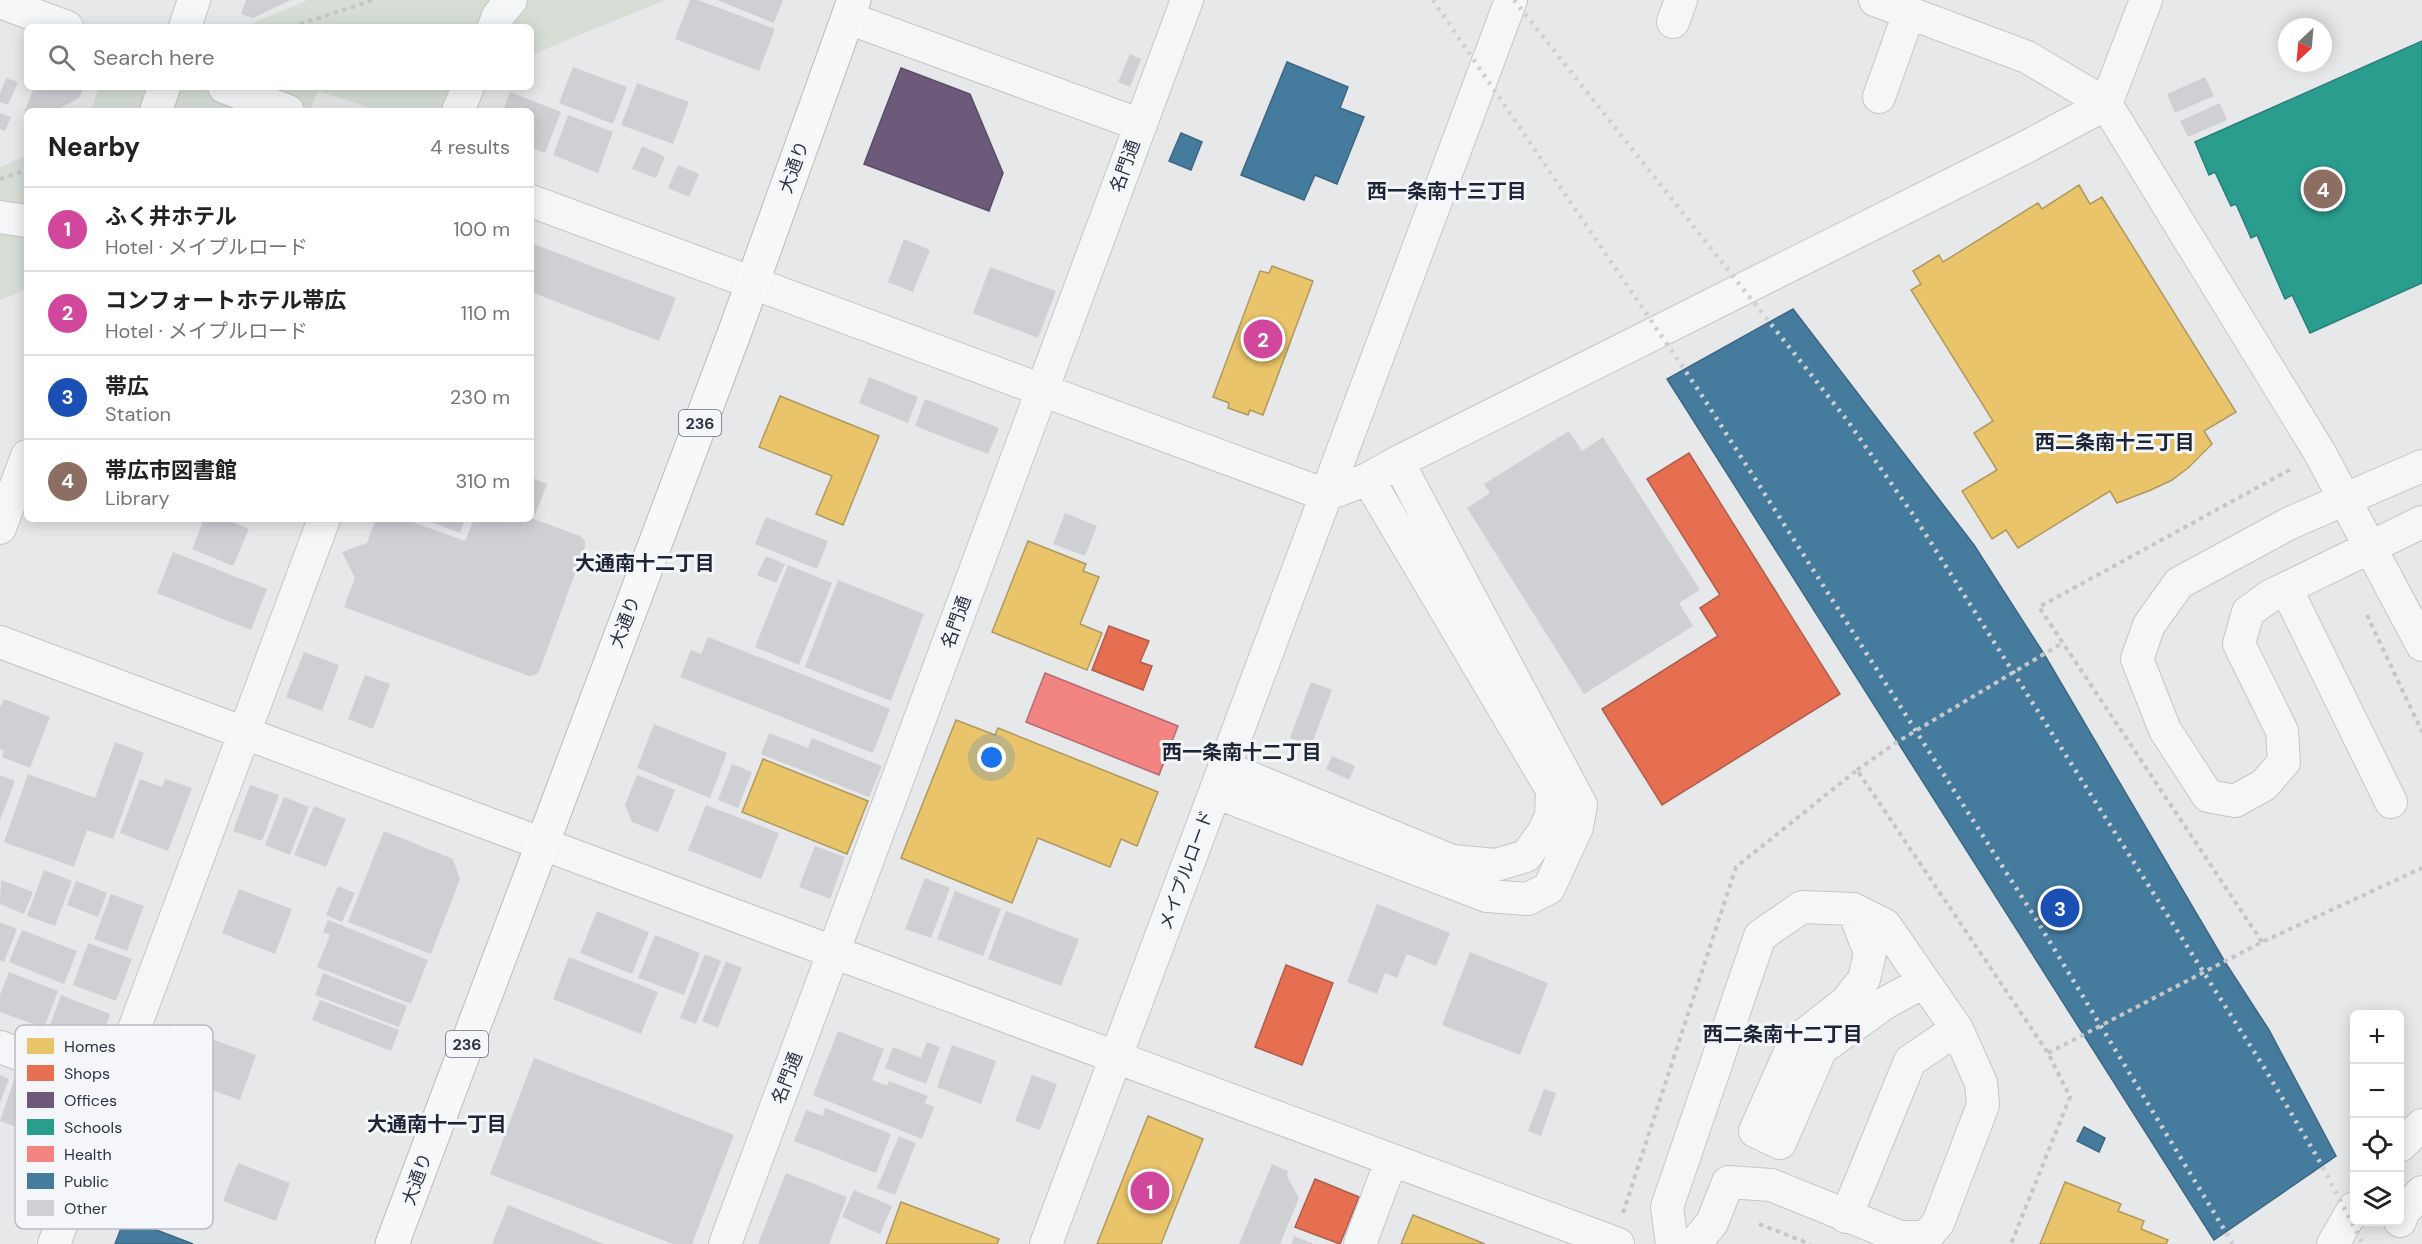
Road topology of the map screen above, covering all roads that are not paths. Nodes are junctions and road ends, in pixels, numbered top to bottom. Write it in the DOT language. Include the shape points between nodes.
graph roads {
  1 [pos="194,0"];
  2 [pos="511,0"];
  3 [pos="1187,0"];
  4 [pos="1511,0"];
  5 [pos="1875,0"];
  6 [pos="2146,0"];
  7 [pos="0,2"];
  8 [pos="851,9"];
  9 [pos="1909,13"];
  10 [pos="59,24"];
  11 [pos="186,24"];
  12 [pos="495,24"];
  13 [pos="163,90"];
  14 [pos="232,90"];
  15 [pos="467,90"];
  16 [pos="1878,97"];
  17 [pos="2106,104"];
  18 [pos="157,108"];
  19 [pos="280,108"];
  20 [pos="459,108"];
  21 [pos="1141,124"];
  22 [pos="534,202"];
  23 [pos="0,217"];
  24 [pos="24,221"];
  25 [pos="752,284"];
  26 [pos="1042,390"];
  27 [pos="1398,462"];
  28 [pos="24,464"];
  29 [pos="2422,466"];
  30 [pos="1368,479"];
  31 [pos="1326,495"];
  32 [pos="2344,500"];
  33 [pos="323,522"];
  34 [pos="2422,522"];
  35 [pos="0,528"];
  36 [pos="2371,548"];
  37 [pos="2286,588"];
  38 [pos="0,642"];
  39 [pos="2422,645"];
  40 [pos="244,732"];
  41 [pos="1220,780"];
  42 [pos="2391,802"];
  43 [pos="541,844"];
  44 [pos="1853,909"];
  45 [pos="834,952"];
  46 [pos="1924,982"];
  47 [pos="136,1025"];
  48 [pos="1957,1029"];
  49 [pos="0,1047"];
  50 [pos="15,1053"];
  51 [pos="1116,1057"];
  52 [pos="2422,1125"];
  53 [pos="2404,1142"];
  54 [pos="1391,1161"];
  55 [pos="2422,1192"];
  56 [pos="2404,1211"];
  57 [pos="2350,1216"];
  58 [pos="1846,1217"];
  59 [pos="2397,1226"];
  60 [pos="60,1229"];
  61 [pos="1616,1243"];
  62 [pos="54,1244"];
  63 [pos="393,1244"];
  64 [pos="724,1244"];
  65 [pos="1046,1244"];
  66 [pos="1360,1244"];
  67 [pos="1672,1244"];
  68 [pos="1694,1244"];
  69 [pos="2333,1244"];
  70 [pos="2388,1244"];
  1 -- 11 [label="street"];
  2 -- 12 [label="street"];
  3 -- 21 [label="street, 名門通"];
  4 -- 31 [label="street, メイプルロード"];
  5 -- 9 [label="street"];
  6 -- 17 [label="street"];
  7 -- 10 [label="street"];
  8 -- 21 [label="street"];
  8 -- 25 [label="highway, 大通り / 236"];
  9 -- 16 [label="street"];
  9 -- 17 [label="street" via="2027,57"];
  13 -- 18 [label="street"];
  14 -- 19 [label="street"];
  15 -- 20 [label="street"];
  17 -- 27 [label="street"];
  17 -- 32 [label="street" via="2320,453"];
  21 -- 26 [label="street, 名門通"];
  22 -- 25 [label="street"];
  23 -- 24 [label="street"];
  25 -- 26 [label="street"];
  25 -- 43 [label="highway, 大通り / 236"];
  26 -- 31 [label="street"];
  26 -- 45 [label="street, 名門通"];
  27 -- 30 [label="street"];
  27 -- 41 [label="street" via="1581,805 1577,827 1549,888 1528,899 1487,896"];
  28 -- 35 [label="street"];
  29 -- 32 [label="street"];
  30 -- 31 [label="street"];
  30 -- 41 [label="street" via="1552,790 1551,816 1543,833 1526,856 1496,865 1452,861"];
  31 -- 41 [label="street, メイプルロード"];
  32 -- 36 [label="street"];
  32 -- 37 [label="street" via="2290,523 2179,583 2149,625 2137,659 2165,730 2208,796 2235,801 2264,785 2284,762 2282,731 2239,644 2248,612"];
  33 -- 40 [label="street"];
  34 -- 36 [label="street"];
  36 -- 37 [label="street"];
  36 -- 39 [label="street"];
  37 -- 42 [label="street"];
  38 -- 40 [label="street"];
  40 -- 43 [label="street"];
  40 -- 47 [label="street"];
  41 -- 51 [label="street, メイプルロード"];
  43 -- 45 [label="street"];
  43 -- 63 [label="highway, 大通り / 236"];
  44 -- 46 [label="street" via="1885,925"];
  44 -- 46 [label="street" via="1870,953 1864,979 1846,1002 1794,1043 1755,1131 1780,1143 1821,1049 1885,1003"];
  44 -- 67 [label="street" via="1802,907 1760,936 1667,1207"];
  45 -- 51 [label="street"];
  45 -- 64 [label="street, 名門通"];
  46 -- 48 [label="street"];
  48 -- 58 [label="street" via="1910,1061"];
  48 -- 58 [label="street" via="1981,1083 1983,1105 1938,1223 1926,1237 1900,1237"];
  49 -- 50 [label="street"];
  51 -- 54 [label="street"];
  51 -- 65 [label="street, メイプルロード"];
  52 -- 53 [label="street"];
  54 -- 61 [label="street"];
  54 -- 66 [label="street"];
  55 -- 56 [label="street"];
  57 -- 69 [label="street"];
  58 -- 68 [label="street" via="1771,1185 1728,1182 1712,1223"];
  59 -- 70 [label="street"];
  60 -- 62 [label="street"];
}
